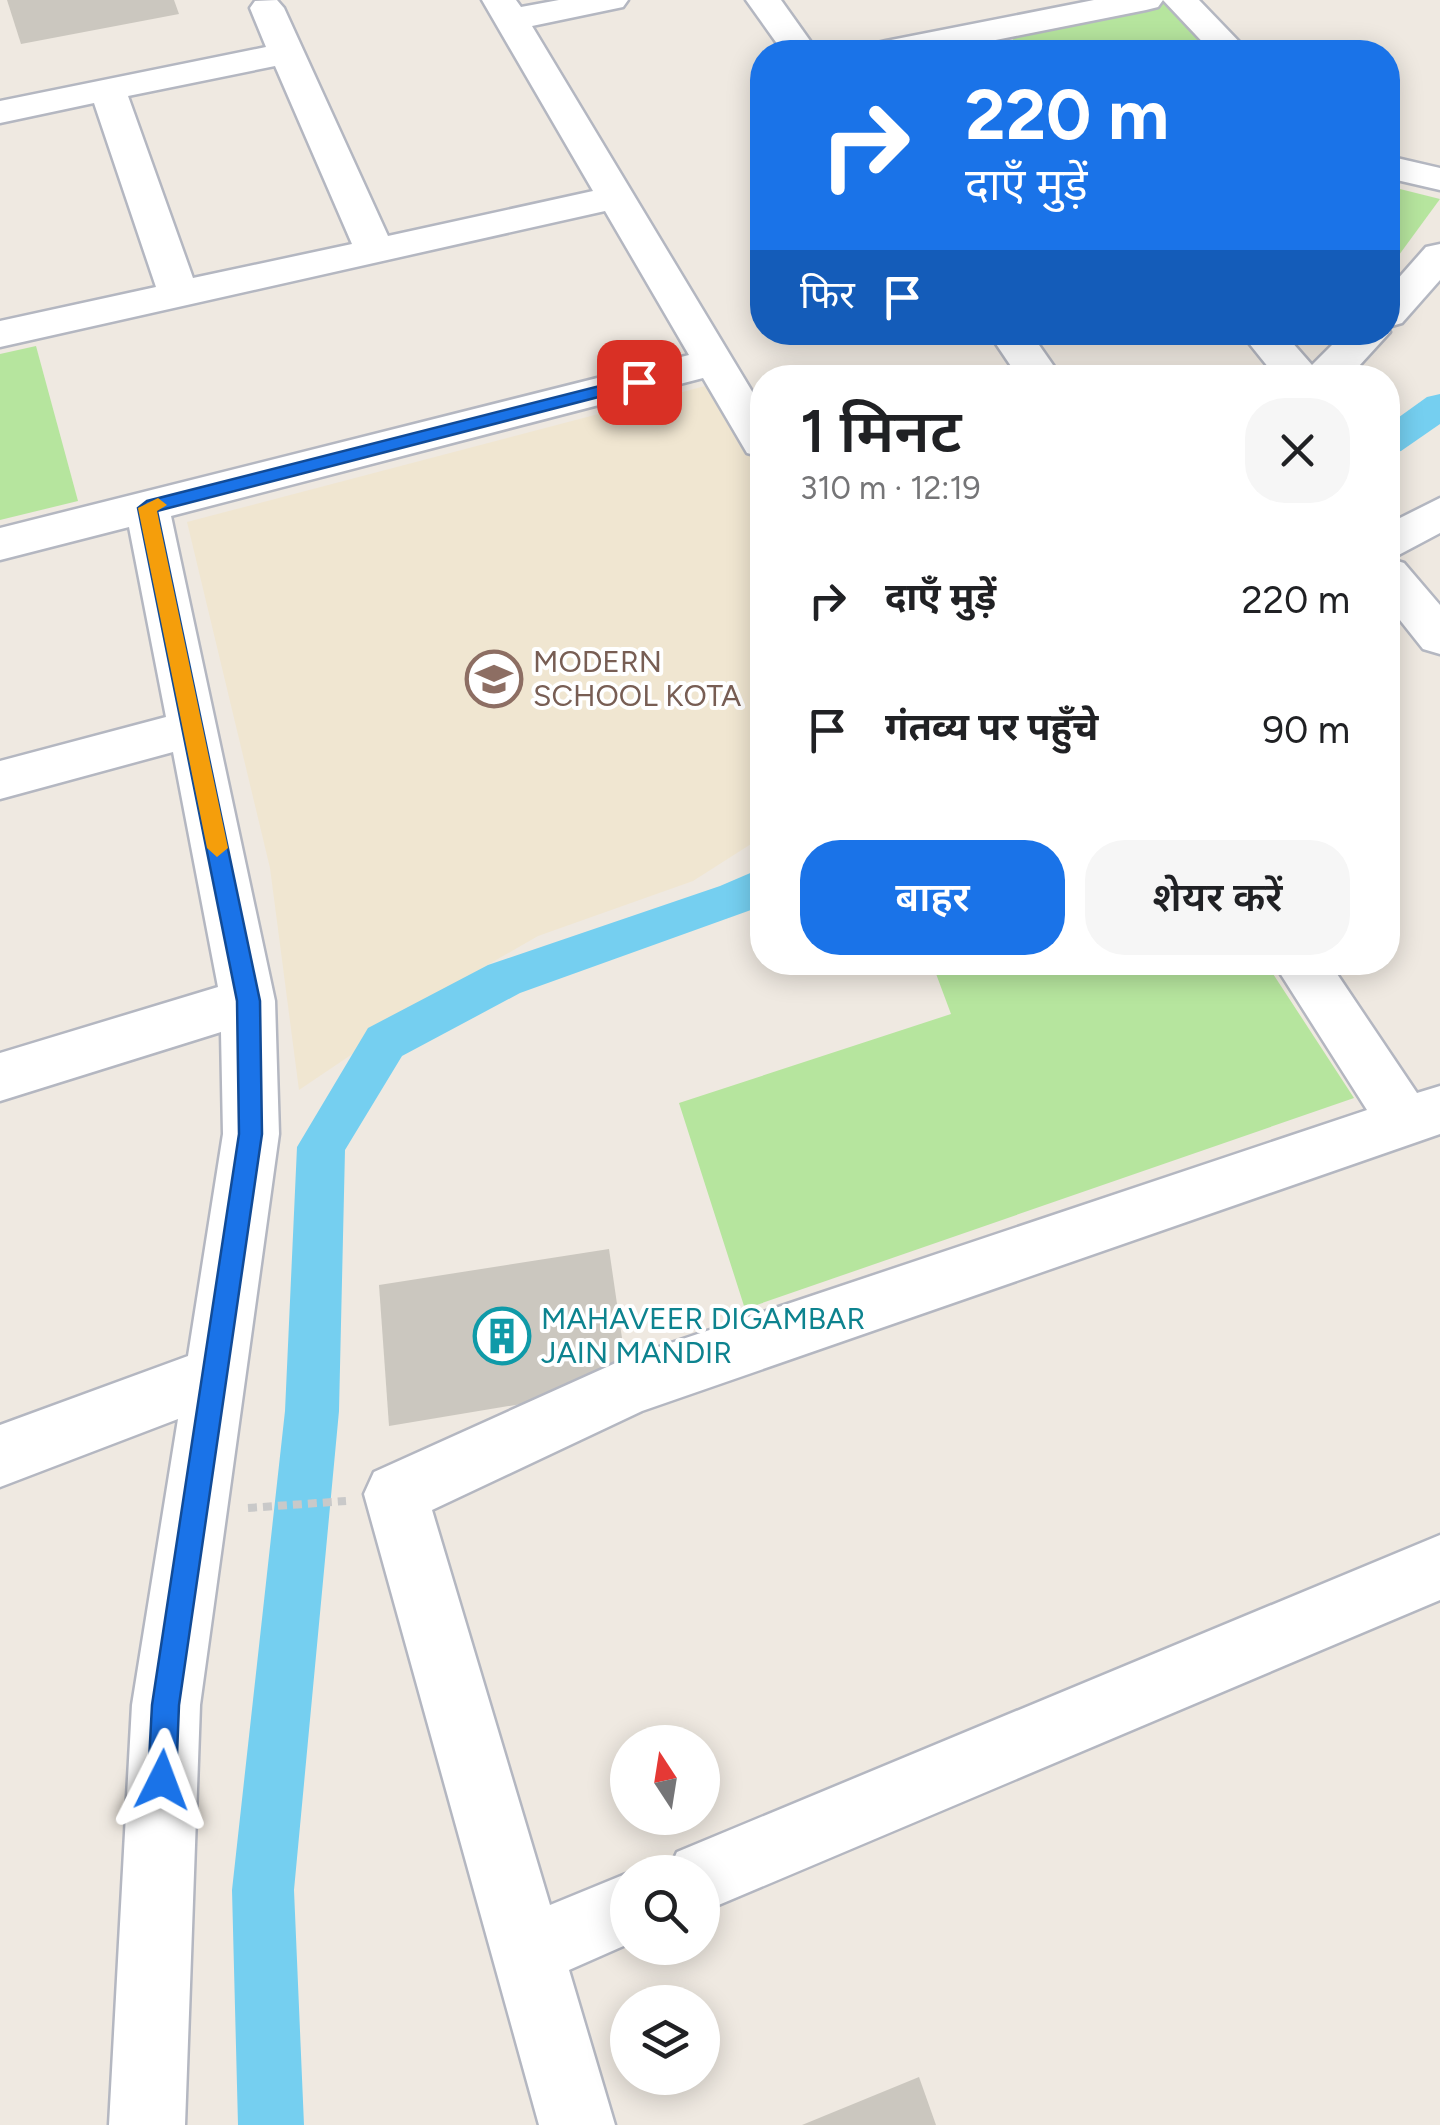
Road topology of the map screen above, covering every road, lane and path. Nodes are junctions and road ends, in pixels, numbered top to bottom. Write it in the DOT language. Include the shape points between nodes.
graph roads {
  1 [pos="611,0"];
  2 [pos="763,0"];
  3 [pos="1146,0"];
  4 [pos="1180,0"];
  5 [pos="267,8"];
  6 [pos="505,10"];
  7 [pos="792,40"];
  8 [pos="1008,40"];
  9 [pos="1219,40"];
  10 [pos="287,53"];
  11 [pos="108,90"];
  12 [pos="0,112"];
  13 [pos="1400,170"];
  14 [pos="1440,179"];
  15 [pos="616,197"];
  16 [pos="375,251"];
  17 [pos="1437,267"];
  18 [pos="179,294"];
  19 [pos="1400,302"];
  20 [pos="0,334"];
  21 [pos="1271,345"];
  22 [pos="1356,345"];
  23 [pos="714,362"];
  24 [pos="1289,365"];
  25 [pos="1336,365"];
  26 [pos="750,423"];
  27 [pos="147,508"];
  28 [pos="1440,513"];
  29 [pos="1400,537"];
  30 [pos="0,544"];
  31 [pos="1400,589"];
  32 [pos="1440,637"];
  33 [pos="193,728"];
  34 [pos="0,780"];
  35 [pos="1309,975"];
  36 [pos="248,1001"];
  37 [pos="0,1077"];
  38 [pos="1423,1116"];
  39 [pos="216,1375"];
  40 [pos="0,1456"];
  41 [pos="357,1500"];
  42 [pos="258,1508"];
  43 [pos="1440,1568"];
  44 [pos="720,1869"];
  45 [pos="610,1916"];
  46 [pos="527,1951"];
  47 [pos="142,2123"];
  48 [pos="576,2125"];
  1 -- 6 [label="street"];
  2 -- 7 [label="street"];
  3 -- 8 [label="street"];
  4 -- 9 [label="street"];
  5 -- 10 [label="street"];
  6 -- 15 [label="street"];
  10 -- 11 [label="street"];
  10 -- 16 [label="street"];
  11 -- 12 [label="street"];
  11 -- 18 [label="street"];
  13 -- 14 [label="street"];
  15 -- 16 [label="street"];
  15 -- 23 [label="street"];
  16 -- 18 [label="street"];
  17 -- 19 [label="street"];
  18 -- 20 [label="street"];
  21 -- 24 [label="street"];
  22 -- 25 [label="street"];
  23 -- 26 [label="street"];
  23 -- 27 [label="street"];
  27 -- 30 [label="street"];
  27 -- 33 [label="street"];
  28 -- 29 [label="street"];
  31 -- 32 [label="street"];
  33 -- 34 [label="street"];
  33 -- 36 [label="street"];
  35 -- 38 [label="street"];
  36 -- 37 [label="street"];
  36 -- 39 [label="street" via="251,1134"];
  38 -- 46 [label="street" via="629,1386 396,1494"];
  39 -- 40 [label="street"];
  39 -- 47 [label="street" via="166,1705"];
  41 -- 42 [label="path"];
  43 -- 44 [label="street"];
  45 -- 46 [label="street"];
  46 -- 48 [label="street"];
}
